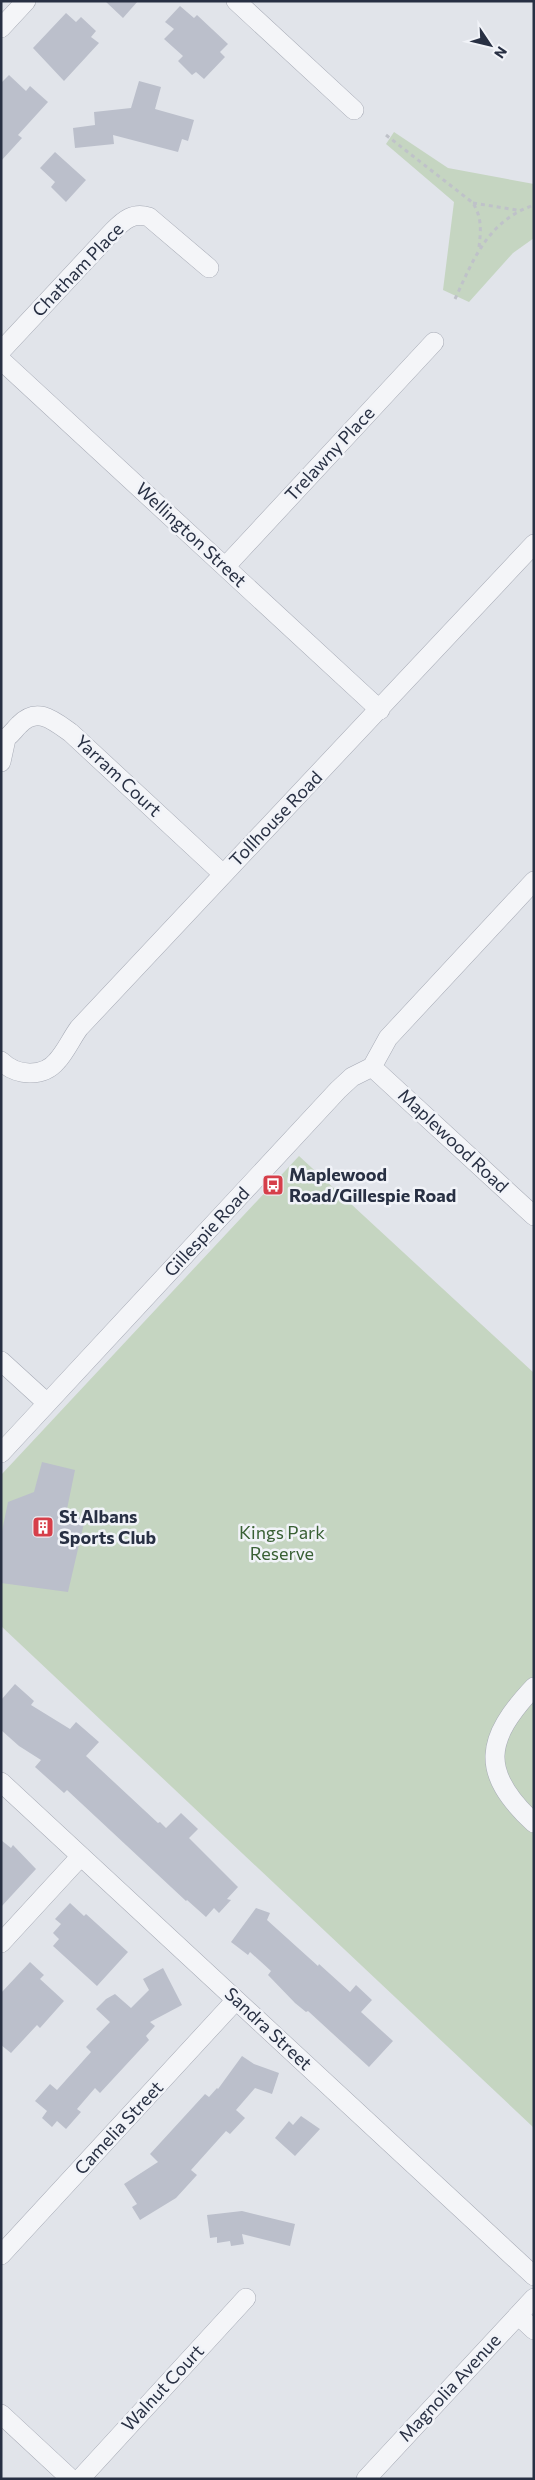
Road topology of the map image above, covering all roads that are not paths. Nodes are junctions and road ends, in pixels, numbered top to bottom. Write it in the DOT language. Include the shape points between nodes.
graph roads {
  1 [pos="26,1"];
  2 [pos="236,1"];
  3 [pos="1,28"];
  4 [pos="354,110"];
  5 [pos="209,268"];
  6 [pos="434,342"];
  7 [pos="1,351"];
  8 [pos="1,360"];
  9 [pos="534,544"];
  10 [pos="225,567"];
  11 [pos="380,710"];
  12 [pos="4,740"];
  13 [pos="1,762"];
  14 [pos="223,874"];
  15 [pos="534,881"];
  16 [pos="6,1065"];
  17 [pos="372,1067"];
  18 [pos="534,1216"];
  19 [pos="1,1361"];
  20 [pos="47,1404"];
  21 [pos="1,1453"];
  22 [pos="534,1687"];
  23 [pos="1,1782"];
  24 [pos="534,1823"];
  25 [pos="80,1856"];
  26 [pos="1,1943"];
  27 [pos="236,2000"];
  28 [pos="1,2255"];
  29 [pos="534,2276"];
  30 [pos="246,2298"];
  31 [pos="534,2298"];
  32 [pos="518,2315"];
  33 [pos="534,2330"];
  34 [pos="1,2414"];
  35 [pos="374,2476"];
  36 [pos="71,2479"];
  37 [pos="80,2479"];
  1 -- 3 [label="street"];
  2 -- 4 [label="street"];
  5 -- 7 [label="street, Chatham Place" via="154,220 141,214 133,216 122,221"];
  6 -- 10 [label="street, Trelawny Place"];
  8 -- 10 [label="street, Wellington Street"];
  9 -- 11 [label="street, Tollhouse Road"];
  10 -- 11 [label="street, Wellington Street"];
  11 -- 14 [label="street, Tollhouse Road"];
  12 -- 13 [label="street, Yarram Court"];
  12 -- 14 [label="street, Yarram Court" via="29,717 43,715 54,721 71,733"];
  14 -- 16 [label="street, Tollhouse Road" via="79,1028 52,1066 26,1074"];
  15 -- 17 [label="street" via="388,1038"];
  17 -- 18 [label="street, Maplewood Road"];
  17 -- 20 [label="street, Gillespie Road" via="352,1077 338,1090"];
  19 -- 20 [label="street"];
  20 -- 21 [label="street, Gillespie Road"];
  22 -- 24 [label="street" via="504,1723 495,1758 497,1773 508,1797"];
  23 -- 25 [label="street, Sandra Street"];
  25 -- 26 [label="street"];
  25 -- 27 [label="street, Sandra Street"];
  27 -- 28 [label="street, Camelia Street"];
  27 -- 29 [label="street, Sandra Street"];
  30 -- 37 [label="street, Walnut Court"];
  31 -- 32 [label="street, Magnolia Avenue"];
  32 -- 33 [label="street"];
  32 -- 35 [label="street, Magnolia Avenue"];
  34 -- 36 [label="street"];
}
